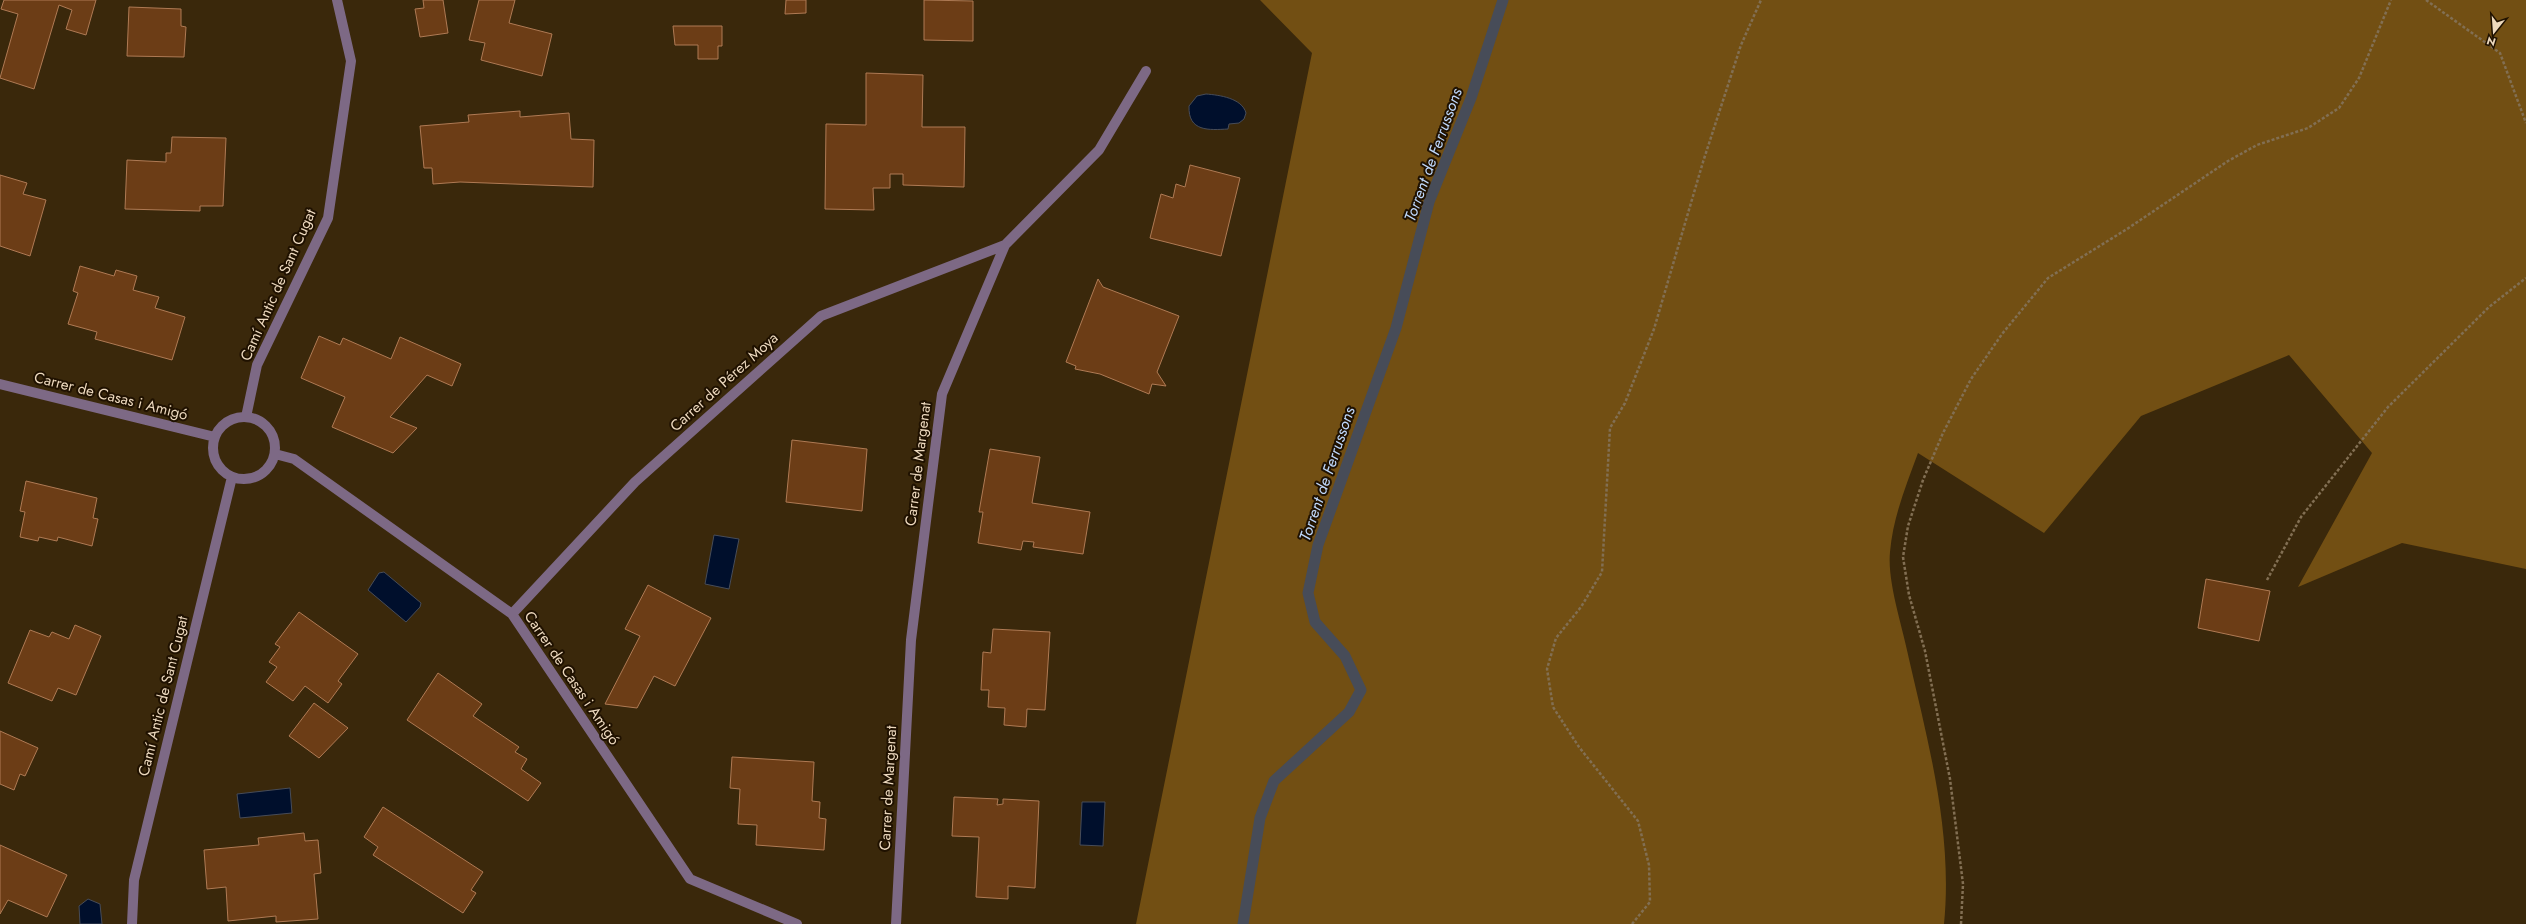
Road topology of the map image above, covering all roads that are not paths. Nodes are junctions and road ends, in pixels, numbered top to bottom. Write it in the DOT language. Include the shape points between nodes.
graph roads {
  1 [pos="337,0"];
  2 [pos="1146,71"];
  3 [pos="1005,244"];
  4 [pos="0,384"];
  5 [pos="246,417"];
  6 [pos="215,437"];
  7 [pos="275,454"];
  8 [pos="232,477"];
  9 [pos="512,614"];
  10 [pos="132,924"];
  11 [pos="798,924"];
  12 [pos="896,924"];
  1 -- 5 [label="street, Camí Antic de Sant Cugat" via="351,61 328,218 257,365"];
  2 -- 3 [label="street, Carrer de Margenat" via="1099,150"];
  3 -- 9 [label="street, Carrer de Pérez Moya" via="821,316 635,482"];
  3 -- 12 [label="street, Carrer de Margenat" via="942,394 911,640"];
  4 -- 6 [label="street, Carrer de Casas i Amigó"];
  5 -- 6 [label="street" via="227,422"];
  5 -- 7 [label="street" via="258,420 269,429 274,441"];
  6 -- 8 [label="street" via="215,460 222,470"];
  7 -- 8 [label="street" via="271,466 256,477 244,480"];
  7 -- 9 [label="street, Carrer de Casas i Amigó" via="294,459"];
  8 -- 10 [label="street, Camí Antic de Sant Cugat" via="134,880"];
  9 -- 11 [label="street, Carrer de Casas i Amigó" via="690,879"];
}
